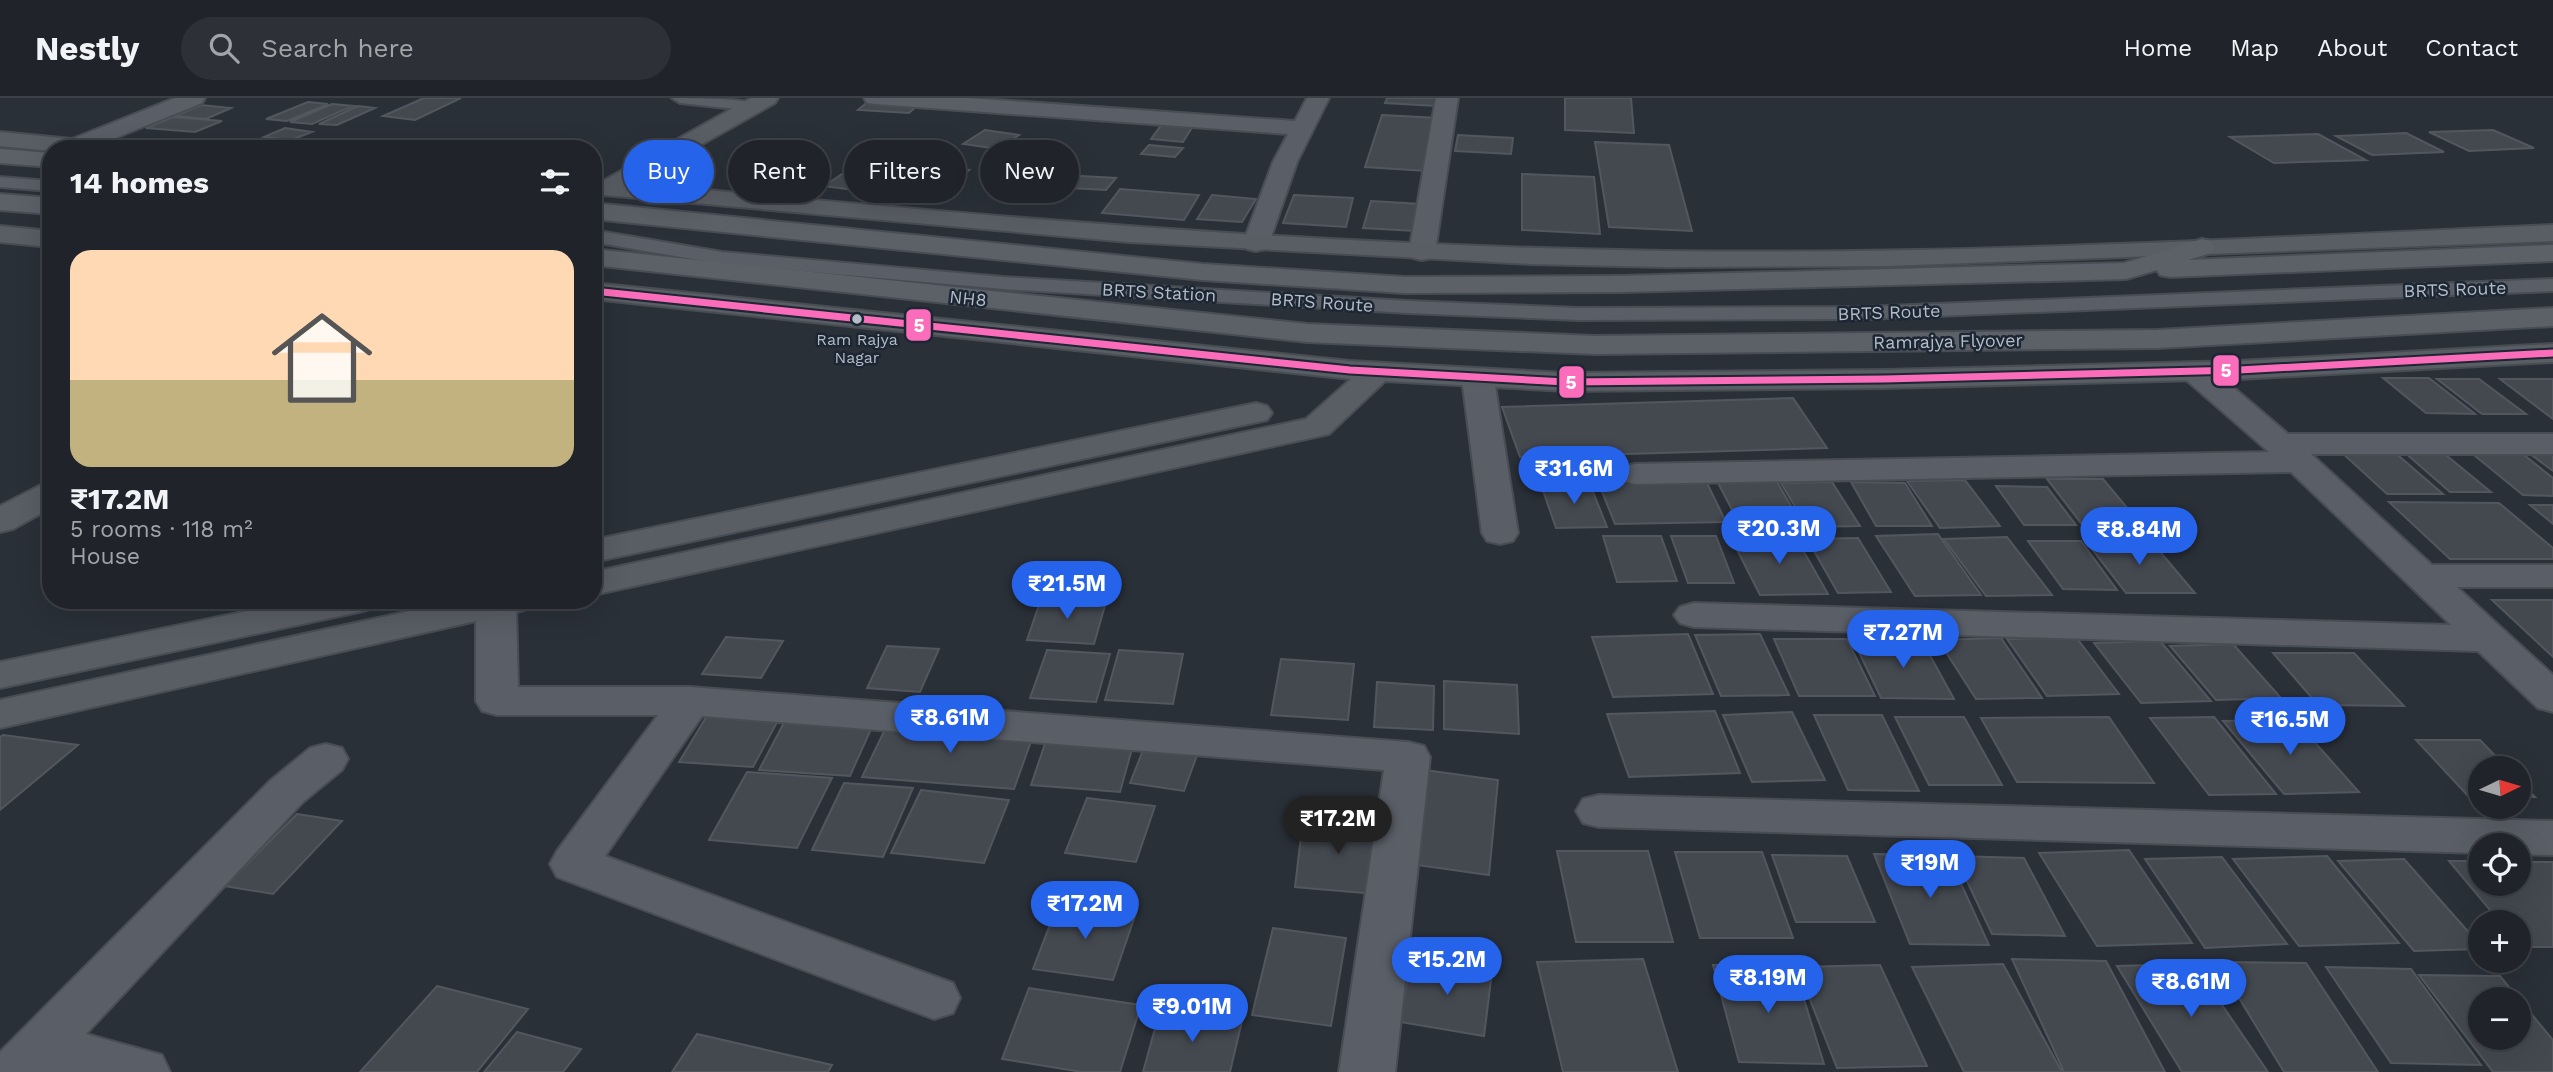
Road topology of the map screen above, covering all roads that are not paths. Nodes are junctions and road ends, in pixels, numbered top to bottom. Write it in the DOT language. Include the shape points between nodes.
graph roads {
  1 [pos="194,98"];
  2 [pos="680,98"];
  3 [pos="875,98"];
  4 [pos="1318,98"];
  5 [pos="1447,98"];
  6 [pos="761,102"];
  7 [pos="1304,128"];
  8 [pos="0,139"];
  9 [pos="90,140"];
  10 [pos="42,143"];
  11 [pos="0,156"];
  12 [pos="42,159"];
  13 [pos="0,182"];
  14 [pos="42,185"];
  15 [pos="602,188"];
  16 [pos="602,190"];
  17 [pos="0,202"];
  18 [pos="42,205"];
  19 [pos="602,212"];
  20 [pos="2553,233"];
  21 [pos="0,234"];
  22 [pos="42,238"];
  23 [pos="602,238"];
  24 [pos="1256,243"];
  25 [pos="2202,247"];
  26 [pos="1422,252"];
  27 [pos="2553,253"];
  28 [pos="602,258"];
  29 [pos="2126,271"];
  30 [pos="2553,285"];
  31 [pos="602,292"];
  32 [pos="1225,296"];
  33 [pos="2553,317"];
  34 [pos="1343,334"];
  35 [pos="2553,353"];
  36 [pos="1378,371"];
  37 [pos="2195,371"];
  38 [pos="1483,379"];
  39 [pos="1345,402"];
  40 [pos="2553,444"];
  41 [pos="2290,453"];
  42 [pos="1635,474"];
  43 [pos="42,498"];
  44 [pos="0,521"];
  45 [pos="1500,533"];
  46 [pos="602,549"];
  47 [pos="2421,576"];
  48 [pos="2553,576"];
  49 [pos="602,582"];
  50 [pos="316,609"];
  51 [pos="474,609"];
  52 [pos="505,609"];
  53 [pos="1694,615"];
  54 [pos="2489,639"];
  55 [pos="0,675"];
  56 [pos="2553,698"];
  57 [pos="690,701"];
  58 [pos="0,714"];
  59 [pos="326,758"];
  60 [pos="1599,811"];
  61 [pos="2553,838"];
  62 [pos="934,998"];
  63 [pos="29,1059"];
  64 [pos="142,1072"];
  65 [pos="1367,1072"];
  1 -- 9 [label="street"];
  2 -- 6 [label="lane"];
  3 -- 7 [label="street"];
  4 -- 7 [label="street"];
  5 -- 26 [label="street"];
  6 -- 15 [label="street"];
  7 -- 24 [label="street" via="1285,162"];
  8 -- 10 [label="street"];
  11 -- 12 [label="main road"];
  13 -- 14 [label="lane"];
  16 -- 24 [label="street"];
  17 -- 18 [label="main road"];
  19 -- 29 [label="main road" via="1203,272 1405,285"];
  20 -- 25 [label="street"];
  21 -- 22 [label="street"];
  23 -- 32 [label="lane, BRTS Station" via="722,258 1003,283"];
  24 -- 26 [label="street"];
  25 -- 26 [label="street" via="1667,259"];
  25 -- 29 [label="main road"];
  27 -- 29 [label="main road"];
  28 -- 34 [label="main road, NH8"];
  30 -- 32 [label="lane, BRTS Route" via="1864,313 1580,314"];
  31 -- 36 [label="street"];
  33 -- 34 [label="main road, Ramrajya Flyover" via="2158,339 1636,345"];
  34 -- 36 [label="street"];
  35 -- 37 [label="street"];
  36 -- 38 [label="street"];
  36 -- 39 [label="street"];
  37 -- 38 [label="street" via="1566,382"];
  37 -- 41 [label="street"];
  38 -- 45 [label="street"];
  39 -- 46 [label="street" via="1286,407"];
  39 -- 49 [label="street" via="1317,428"];
  40 -- 41 [label="street"];
  41 -- 42 [label="street"];
  41 -- 47 [label="street"];
  43 -- 44 [label="street"];
  47 -- 48 [label="street"];
  47 -- 54 [label="street"];
  50 -- 55 [label="street"];
  51 -- 58 [label="street"];
  52 -- 57 [label="street" via="497,701"];
  53 -- 54 [label="street"];
  54 -- 56 [label="street"];
  57 -- 62 [label="street" via="574,864"];
  57 -- 65 [label="street" via="1408,757"];
  59 -- 63 [label="street" via="288,791"];
  60 -- 61 [label="street"];
  63 -- 64 [label="street"];
}
